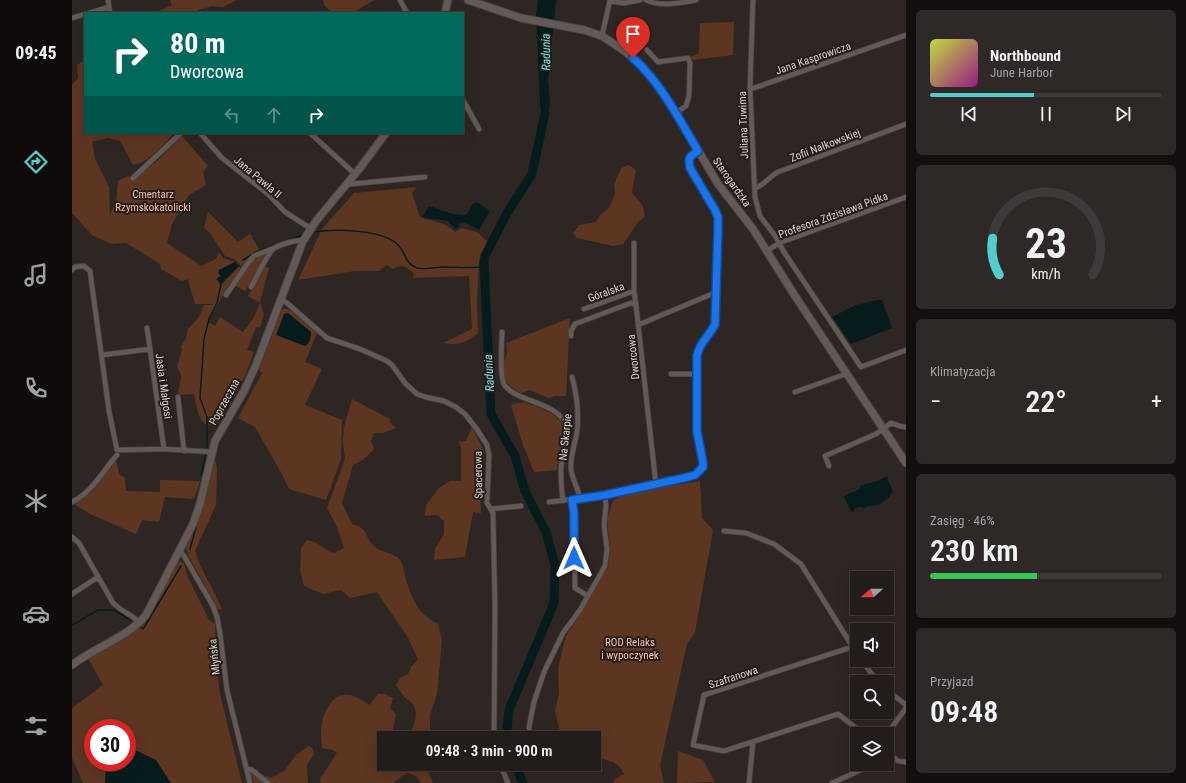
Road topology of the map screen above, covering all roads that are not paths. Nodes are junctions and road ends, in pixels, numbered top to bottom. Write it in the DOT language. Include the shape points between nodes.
graph roads {
  1 [pos="108,0"];
  2 [pos="400,0"];
  3 [pos="448,0"];
  4 [pos="468,0"];
  5 [pos="640,0"];
  6 [pos="646,0"];
  7 [pos="696,0"];
  8 [pos="753,0"];
  9 [pos="610,1"];
  10 [pos="109,7"];
  11 [pos="93,12"];
  12 [pos="110,12"];
  13 [pos="407,12"];
  14 [pos="445,12"];
  15 [pos="84,14"];
  16 [pos="72,18"];
  17 [pos="906,34"];
  18 [pos="602,36"];
  19 [pos="647,50"];
  20 [pos="750,88"];
  21 [pos="464,102"];
  22 [pos="676,113"];
  23 [pos="906,124"];
  24 [pos="479,129"];
  25 [pos="180,134"];
  26 [pos="201,134"];
  27 [pos="311,134"];
  28 [pos="385,134"];
  29 [pos="698,151"];
  30 [pos="355,174"];
  31 [pos="425,177"];
  32 [pos="134,178"];
  33 [pos="349,182"];
  34 [pos="754,188"];
  35 [pos="906,197"];
  36 [pos="310,228"];
  37 [pos="304,241"];
  38 [pos="634,243"];
  39 [pos="779,243"];
  40 [pos="274,248"];
  41 [pos="767,251"];
  42 [pos="72,270"];
  43 [pos="251,287"];
  44 [pos="634,291"];
  45 [pos="716,294"];
  46 [pos="226,295"];
  47 [pos="282,300"];
  48 [pos="636,305"];
  49 [pos="584,309"];
  50 [pos="638,325"];
  51 [pos="148,328"];
  52 [pos="502,332"];
  53 [pos="571,336"];
  54 [pos="150,349"];
  55 [pos="906,350"];
  56 [pos="102,355"];
  57 [pos="847,373"];
  58 [pos="671,374"];
  59 [pos="696,374"];
  60 [pos="572,377"];
  61 [pos="796,392"];
  62 [pos="178,397"];
  63 [pos="906,427"];
  64 [pos="883,428"];
  65 [pos="164,449"];
  66 [pos="184,451"];
  67 [pos="212,452"];
  68 [pos="117,455"];
  69 [pos="906,463"];
  70 [pos="829,466"];
  71 [pos="656,485"];
  72 [pos="605,495"];
  73 [pos="580,498"];
  74 [pos="572,500"];
  75 [pos="563,501"];
  76 [pos="72,502"];
  77 [pos="548,502"];
  78 [pos="520,506"];
  79 [pos="491,509"];
  80 [pos="724,531"];
  81 [pos="72,537"];
  82 [pos="180,551"];
  83 [pos="98,577"];
  84 [pos="72,594"];
  85 [pos="588,596"];
  86 [pos="139,622"];
  87 [pos="850,644"];
  88 [pos="850,648"];
  89 [pos="72,665"];
  90 [pos="866,667"];
  91 [pos="873,675"];
  92 [pos="894,696"];
  93 [pos="906,705"];
  94 [pos="906,708"];
  95 [pos="855,727"];
  96 [pos="892,727"];
  97 [pos="494,731"];
  98 [pos="529,731"];
  99 [pos="753,742"];
  100 [pos="894,757"];
  101 [pos="906,762"];
  102 [pos="247,769"];
  103 [pos="503,771"];
  104 [pos="859,771"];
  105 [pos="250,783"];
  106 [pos="268,783"];
  107 [pos="508,783"];
  108 [pos="749,783"];
  109 [pos="832,783"];
  1 -- 10 [label="street"];
  2 -- 13 [label="street"];
  3 -- 14 [label="main road"];
  4 -- 18 [label="main road, Starogardzka" via="521,18"];
  5 -- 9 [label="street"];
  6 -- 7 [label="street" via="665,4"];
  8 -- 20 [label="street, Juliana Tuwima"];
  9 -- 18 [label="street"];
  10 -- 11 [label="street"];
  10 -- 12 [label="street"];
  15 -- 16 [label="street"];
  17 -- 20 [label="street, Jana Kasprowicza"];
  18 -- 22 [label="main road, Starogardzka" via="641,65"];
  19 -- 22 [label="street" via="658,62 688,58 689,96 686,106"];
  20 -- 34 [label="street, Juliana Tuwima"];
  21 -- 24 [label="street"];
  22 -- 29 [label="main road, Starogardzka"];
  23 -- 34 [label="street, Zofii Nałkowskiej" via="778,172 759,188"];
  25 -- 32 [label="street"];
  26 -- 36 [label="street, Jana Pawła II" via="222,158 268,194 285,212"];
  27 -- 30 [label="street"];
  28 -- 30 [label="main road, Poprzeczna"];
  29 -- 41 [label="main road, Starogardzka" via="718,184"];
  29 -- 45 [label="street" via="688,160 690,168 715,210 718,222"];
  30 -- 33 [label="main road, Poprzeczna"];
  31 -- 33 [label="street" via="351,184"];
  33 -- 36 [label="main road, Poprzeczna"];
  34 -- 39 [label="street, Juliana Tuwima" via="758,213"];
  35 -- 39 [label="street, Profesora Zdzisława Pidka"];
  36 -- 37 [label="main road, Poprzeczna"];
  37 -- 40 [label="street" via="290,242"];
  37 -- 47 [label="main road, Poprzeczna"];
  38 -- 44 [label="street, Góralska"];
  39 -- 41 [label="street, Profesora Zdzisława Pidka"];
  39 -- 55 [label="street, Juliana Tuwima" via="861,367"];
  40 -- 43 [label="street"];
  40 -- 46 [label="street" via="254,256"];
  41 -- 57 [label="main road, Starogardzka"];
  42 -- 56 [label="street" via="84,266 90,271"];
  44 -- 48 [label="street, Góralska"];
  44 -- 49 [label="street, Góralska"];
  45 -- 50 [label="street"];
  45 -- 59 [label="street" via="715,324 711,333 699,346"];
  47 -- 67 [label="main road, Poprzeczna" via="244,391 215,441"];
  47 -- 79 [label="street, Spacerowa" via="327,338 387,361 405,384 417,394 444,401 465,414 486,445 489,455 487,504"];
  48 -- 50 [label="street, Dworcowa"];
  48 -- 53 [label="street" via="631,303 575,324"];
  50 -- 71 [label="street, Dworcowa"];
  51 -- 54 [label="street"];
  52 -- 75 [label="street" via="503,384 511,391 554,410 564,422 567,439 562,464"];
  54 -- 56 [label="street, Jasia i Małgosi"];
  54 -- 65 [label="street, Jasia i Małgosi"];
  56 -- 65 [label="street" via="117,450"];
  57 -- 61 [label="street"];
  57 -- 64 [label="main road, Starogardzka"];
  58 -- 59 [label="street"];
  59 -- 71 [label="street" via="697,431 703,467 691,477"];
  60 -- 73 [label="street, Na Skarpie" via="578,416 571,470"];
  62 -- 66 [label="street"];
  63 -- 64 [label="street" via="891,423"];
  64 -- 69 [label="main road, Starogardzka"];
  64 -- 70 [label="street" via="876,434 825,456"];
  65 -- 66 [label="street"];
  66 -- 67 [label="street"];
  67 -- 82 [label="main road, Poprzeczna" via="197,513"];
  68 -- 76 [label="street" via="90,488"];
  71 -- 72 [label="street"];
  72 -- 73 [label="street"];
  72 -- 85 [label="street" via="606,558 602,572"];
  73 -- 74 [label="street"];
  74 -- 75 [label="street"];
  74 -- 85 [label="street" via="575,588"];
  75 -- 77 [label="street"];
  78 -- 79 [label="street"];
  79 -- 97 [label="street, Spacerowa" via="495,601"];
  80 -- 87 [label="street" via="746,533 774,544 801,564"];
  81 -- 83 [label="street" via="79,543"];
  82 -- 86 [label="main road, Poprzeczna" via="146,615"];
  82 -- 102 [label="street, Młyńska" via="217,617 227,690"];
  83 -- 84 [label="street"];
  83 -- 86 [label="street" via="113,603"];
  85 -- 98 [label="street" via="563,633 544,672 534,702"];
  86 -- 89 [label="main road, Poprzeczna" via="135,627"];
  88 -- 99 [label="street, Szafranowa" via="704,695 693,745 724,751"];
  90 -- 91 [label="street"];
  92 -- 93 [label="street"];
  94 -- 96 [label="street"];
  95 -- 99 [label="street, Szafranowa" via="838,714"];
  99 -- 108 [label="street"];
  100 -- 101 [label="street"];
  102 -- 105 [label="street, Młyńska"];
  102 -- 106 [label="street"];
  103 -- 107 [label="street"];
  104 -- 109 [label="street"];
}
